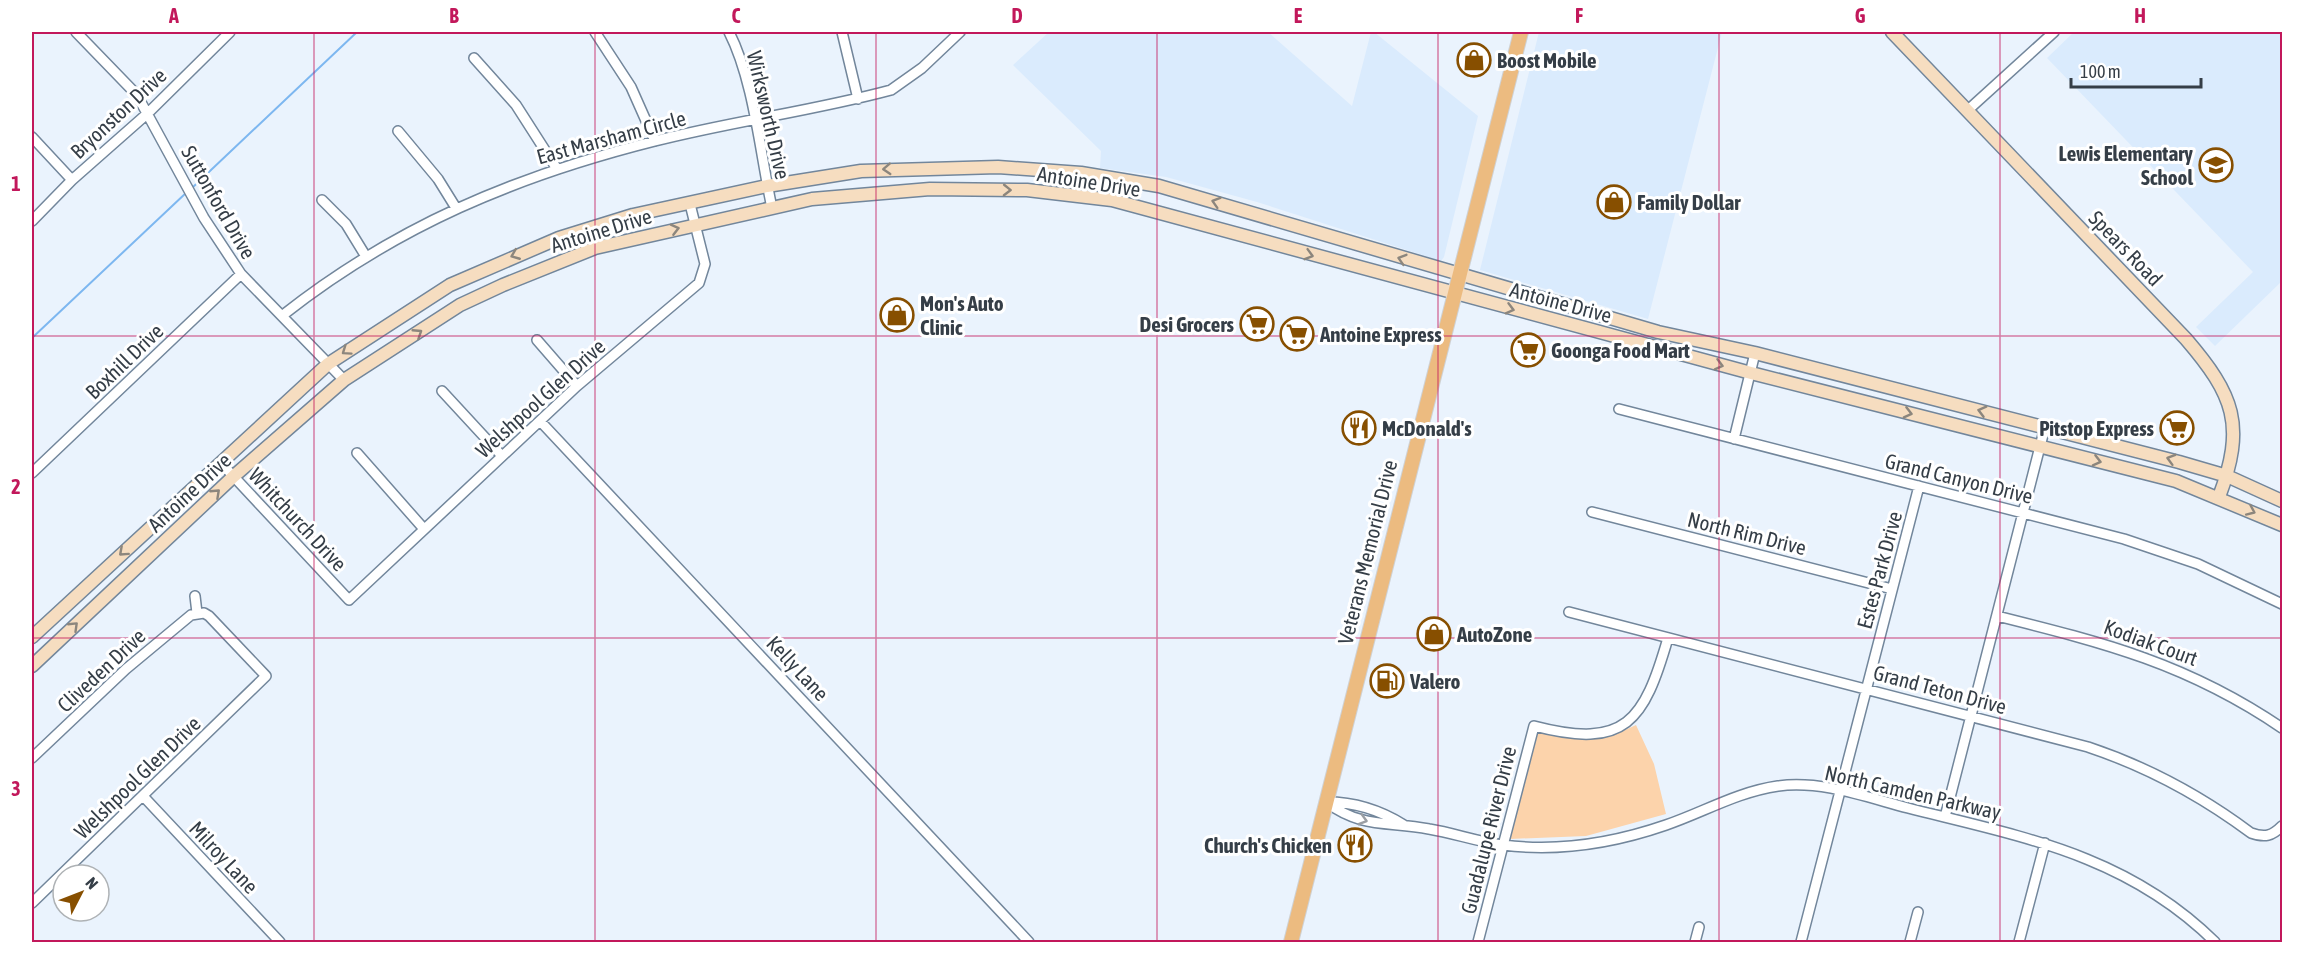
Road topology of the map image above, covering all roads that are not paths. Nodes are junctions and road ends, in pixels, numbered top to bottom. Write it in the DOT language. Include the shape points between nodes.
graph roads {
  1 [pos="76,32"];
  2 [pos="595,32"];
  3 [pos="729,32"];
  4 [pos="842,32"];
  5 [pos="960,32"];
  6 [pos="1521,32"];
  7 [pos="1892,32"];
  8 [pos="2054,32"];
  9 [pos="224,33"];
  10 [pos="474,58"];
  11 [pos="858,99"];
  12 [pos="1968,110"];
  13 [pos="148,113"];
  14 [pos="755,120"];
  15 [pos="398,131"];
  16 [pos="32,137"];
  17 [pos="655,141"];
  18 [pos="556,169"];
  19 [pos="72,180"];
  20 [pos="767,186"];
  21 [pos="322,200"];
  22 [pos="690,204"];
  23 [pos="456,208"];
  24 [pos="772,208"];
  25 [pos="32,221"];
  26 [pos="695,224"];
  27 [pos="365,255"];
  28 [pos="494,264"];
  29 [pos="241,274"];
  30 [pos="1458,276"];
  31 [pos="503,285"];
  32 [pos="1454,294"];
  33 [pos="283,315"];
  34 [pos="1636,326"];
  35 [pos="537,340"];
  36 [pos="1633,342"];
  37 [pos="1755,353"];
  38 [pos="328,364"];
  39 [pos="1751,373"];
  40 [pos="344,380"];
  41 [pos="577,386"];
  42 [pos="442,391"];
  43 [pos="1619,409"];
  44 [pos="540,421"];
  45 [pos="2045,427"];
  46 [pos="1734,439"];
  47 [pos="2041,446"];
  48 [pos="357,453"];
  49 [pos="502,456"];
  50 [pos="221,463"];
  51 [pos="32,473"];
  52 [pos="234,476"];
  53 [pos="2227,476"];
  54 [pos="1919,486"];
  55 [pos="2219,497"];
  56 [pos="2283,501"];
  57 [pos="1592,512"];
  58 [pos="2023,513"];
  59 [pos="2283,525"];
  60 [pos="424,529"];
  61 [pos="103,570"];
  62 [pos="117,585"];
  63 [pos="1892,589"];
  64 [pos="195,596"];
  65 [pos="349,600"];
  66 [pos="2283,604"];
  67 [pos="1569,612"];
  68 [pos="197,613"];
  69 [pos="1997,616"];
  70 [pos="32,637"];
  71 [pos="1668,638"];
  72 [pos="32,666"];
  73 [pos="1866,689"];
  74 [pos="1971,716"];
  75 [pos="2283,728"];
  76 [pos="32,759"];
  77 [pos="1840,790"];
  78 [pos="143,796"];
  79 [pos="1326,802"];
  80 [pos="1945,817"];
  81 [pos="1404,825"];
  82 [pos="2283,826"];
  83 [pos="2045,843"];
  84 [pos="1504,845"];
  85 [pos="32,903"];
  86 [pos="1918,912"];
  87 [pos="1699,927"];
  88 [pos="280,942"];
  89 [pos="1029,942"];
  90 [pos="1291,942"];
  91 [pos="1478,942"];
  92 [pos="1695,942"];
  93 [pos="1801,942"];
  94 [pos="1910,942"];
  95 [pos="2019,942"];
  96 [pos="2215,942"];
  1 -- 13 [label="street, Suttonford Drive" via="137,95"];
  2 -- 17 [label="street" via="631,87"];
  3 -- 14 [label="street, Wirksworth Drive" via="740,58"];
  4 -- 11 [label="street"];
  5 -- 11 [label="street, East Marsham Circle" via="898,87"];
  6 -- 30 [label="main road, Veterans Memorial Drive"];
  7 -- 12 [label="main road, Spears Road"];
  8 -- 12 [label="street"];
  9 -- 13 [label="street, Bryonston Drive"];
  10 -- 18 [label="street" via="516,105"];
  11 -- 14 [label="street, East Marsham Circle"];
  12 -- 53 [label="main road, Spears Road" via="2214,373 2226,395 2232,420 2233,443"];
  13 -- 19 [label="street, Bryonston Drive"];
  13 -- 29 [label="street, Suttonford Drive" via="204,219"];
  14 -- 17 [label="street, East Marsham Circle"];
  14 -- 20 [label="street, Wirksworth Drive"];
  15 -- 23 [label="street" via="438,179"];
  16 -- 19 [label="street"];
  17 -- 18 [label="street, East Marsham Circle"];
  18 -- 23 [label="street, East Marsham Circle"];
  19 -- 25 [label="street, Bryonston Drive"];
  20 -- 22 [label="main road, Antoine Drive"];
  20 -- 24 [label="street, Wirksworth Drive"];
  30 -- 20 [label="main road, Antoine Drive, one-way" via="1189,194 1082,173 998,166 888,169"];
  21 -- 27 [label="street" via="346,224"];
  22 -- 26 [label="street, Welshpool Glen Drive"];
  22 -- 28 [label="main road, Antoine Drive, one-way" via="597,225"];
  23 -- 27 [label="street, East Marsham Circle"];
  24 -- 26 [label="main road, Antoine Drive"];
  24 -- 32 [label="main road, Antoine Drive, one-way" via="812,199 930,189 1027,190 1112,200"];
  31 -- 26 [label="main road, Antoine Drive, one-way" via="595,248"];
  26 -- 41 [label="street, Welshpool Glen Drive" via="705,264 699,283"];
  27 -- 33 [label="street, East Marsham Circle"];
  28 -- 31 [label="main road"];
  28 -- 38 [label="main road, Antoine Drive, one-way" via="410,309"];
  29 -- 33 [label="street, Suttonford Drive"];
  29 -- 51 [label="street, Boxhill Drive"];
  30 -- 32 [label="main road, Veterans Memorial Drive"];
  30 -- 34 [label="main road, Antoine Drive"];
  40 -- 31 [label="main road, Antoine Drive, one-way" via="460,305"];
  32 -- 36 [label="main road, Antoine Drive, one-way"];
  32 -- 79 [label="main road, Veterans Memorial Drive"];
  33 -- 38 [label="street, Suttonford Drive"];
  34 -- 36 [label="main road"];
  34 -- 37 [label="main road, Antoine Drive"];
  35 -- 41 [label="street"];
  36 -- 39 [label="main road, Antoine Drive, one-way"];
  37 -- 39 [label="street"];
  45 -- 37 [label="main road, Antoine Drive, one-way"];
  38 -- 40 [label="street, Suttonford Drive"];
  38 -- 50 [label="main road, Antoine Drive"];
  39 -- 46 [label="street"];
  39 -- 47 [label="main road, Antoine Drive, one-way"];
  40 -- 52 [label="main road, Antoine Drive"];
  41 -- 44 [label="street, Welshpool Glen Drive"];
  42 -- 49 [label="street"];
  43 -- 46 [label="street, Grand Canyon Drive"];
  44 -- 49 [label="street, Welshpool Glen Drive"];
  44 -- 89 [label="street, Kelly Lane"];
  45 -- 47 [label="street"];
  53 -- 45 [label="main road, Antoine Drive, one-way"];
  46 -- 54 [label="street, Grand Canyon Drive"];
  47 -- 55 [label="main road, Antoine Drive, one-way" via="2176,481"];
  47 -- 58 [label="street"];
  48 -- 60 [label="street"];
  49 -- 60 [label="street, Welshpool Glen Drive"];
  50 -- 52 [label="street, Whitchurch Drive"];
  50 -- 61 [label="main road, Antoine Drive, one-way"];
  62 -- 52 [label="main road, Antoine Drive, one-way"];
  52 -- 65 [label="street, Whitchurch Drive"];
  53 -- 55 [label="main road, Spears Road"];
  53 -- 56 [label="main road, Antoine Drive"];
  54 -- 58 [label="street, Grand Canyon Drive"];
  54 -- 63 [label="street, Estes Park Drive"];
  55 -- 59 [label="main road, Antoine Drive, one-way"];
  57 -- 63 [label="street, North Rim Drive"];
  58 -- 66 [label="street, Grand Canyon Drive" via="2161,550"];
  58 -- 69 [label="street"];
  60 -- 65 [label="street, Welshpool Glen Drive"];
  61 -- 62 [label="main road"];
  61 -- 70 [label="main road, Antoine Drive"];
  72 -- 62 [label="main road, Antoine Drive, one-way"];
  63 -- 73 [label="street, Estes Park Drive"];
  64 -- 68 [label="street"];
  67 -- 71 [label="street, Grand Teton Drive"];
  68 -- 76 [label="street, Cliveden Drive" via="168,632"];
  68 -- 78 [label="street, Welshpool Glen Drive" via="209,616 266,676"];
  69 -- 74 [label="street"];
  69 -- 75 [label="street, Kodiak Court" via="2159,661 2230,695"];
  71 -- 73 [label="street, Grand Teton Drive"];
  71 -- 84 [label="street, Guadalupe River Drive" via="1651,692 1631,718 1610,730 1584,735 1534,726"];
  73 -- 74 [label="street, Grand Teton Drive"];
  73 -- 77 [label="street, Estes Park Drive"];
  74 -- 80 [label="street"];
  74 -- 82 [label="street, Grand Teton Drive" via="2133,762 2205,800 2257,835 2274,834"];
  77 -- 80 [label="street, North Camden Parkway"];
  77 -- 84 [label="street, North Camden Parkway" via="1779,786 1734,797 1620,838 1565,846"];
  77 -- 93 [label="street, Estes Park Drive"];
  78 -- 85 [label="street, Welshpool Glen Drive"];
  78 -- 88 [label="street, Milroy Lane"];
  79 -- 81 [label="street, North Camden Parkway" via="1364,807"];
  79 -- 81 [label="street, North Camden Parkway, one-way" via="1360,820"];
  79 -- 90 [label="main road, Veterans Memorial Drive"];
  80 -- 83 [label="street, North Camden Parkway"];
  81 -- 84 [label="street, North Camden Parkway"];
  83 -- 95 [label="street"];
  83 -- 96 [label="street, North Camden Parkway" via="2091,859 2143,885"];
  84 -- 91 [label="street, Guadalupe River Drive"];
  86 -- 94 [label="street"];
  87 -- 92 [label="street"];
}
